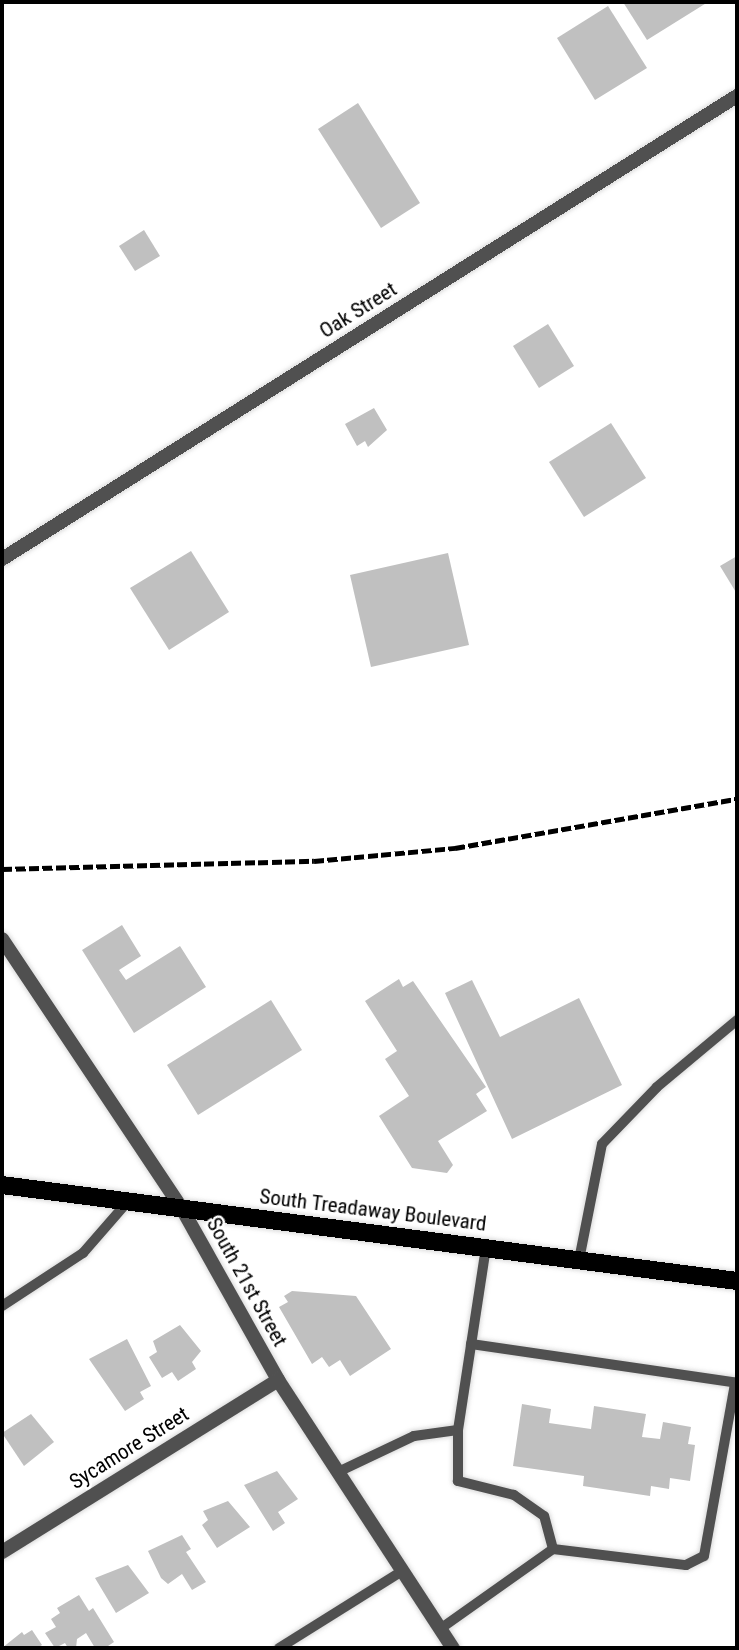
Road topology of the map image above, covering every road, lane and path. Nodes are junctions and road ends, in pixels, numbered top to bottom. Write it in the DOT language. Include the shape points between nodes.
graph roads {
  1 [pos="737,96"];
  2 [pos="2,559"];
  3 [pos="2,939"];
  4 [pos="737,1020"];
  5 [pos="2,1185"];
  6 [pos="129,1200"];
  7 [pos="181,1208"];
  8 [pos="486,1247"];
  9 [pos="579,1260"];
  10 [pos="737,1281"];
  11 [pos="2,1306"];
  12 [pos="471,1344"];
  13 [pos="278,1380"];
  14 [pos="736,1383"];
  15 [pos="458,1430"];
  16 [pos="338,1472"];
  17 [pos="553,1549"];
  18 [pos="2,1552"];
  19 [pos="402,1572"];
  20 [pos="440,1629"];
  21 [pos="279,1648"];
  22 [pos="453,1648"];
  1 -- 2 [label="street, Oak Street"];
  3 -- 7 [label="street, South 21st Street"];
  4 -- 9 [label="lane" via="657,1087 602,1144"];
  5 -- 6 [label="main road, South Treadaway Boulevard"];
  6 -- 7 [label="main road, South Treadaway Boulevard"];
  6 -- 11 [label="lane" via="83,1253"];
  7 -- 8 [label="main road, South Treadaway Boulevard"];
  7 -- 13 [label="street, South 21st Street"];
  8 -- 9 [label="main road, South Treadaway Boulevard"];
  8 -- 12 [label="lane"];
  9 -- 10 [label="main road, South Treadaway Boulevard"];
  12 -- 14 [label="lane"];
  12 -- 15 [label="lane"];
  13 -- 16 [label="street, South 21st Street"];
  13 -- 18 [label="street, Sycamore Street"];
  14 -- 17 [label="lane" via="704,1556 686,1565"];
  15 -- 16 [label="lane" via="414,1436"];
  15 -- 17 [label="lane" via="458,1481 514,1494 544,1517"];
  16 -- 19 [label="street, South 21st Street"];
  17 -- 20 [label="lane"];
  19 -- 20 [label="street, South 21st Street"];
  19 -- 21 [label="lane"];
  20 -- 22 [label="street, South 21st Street"];
}
